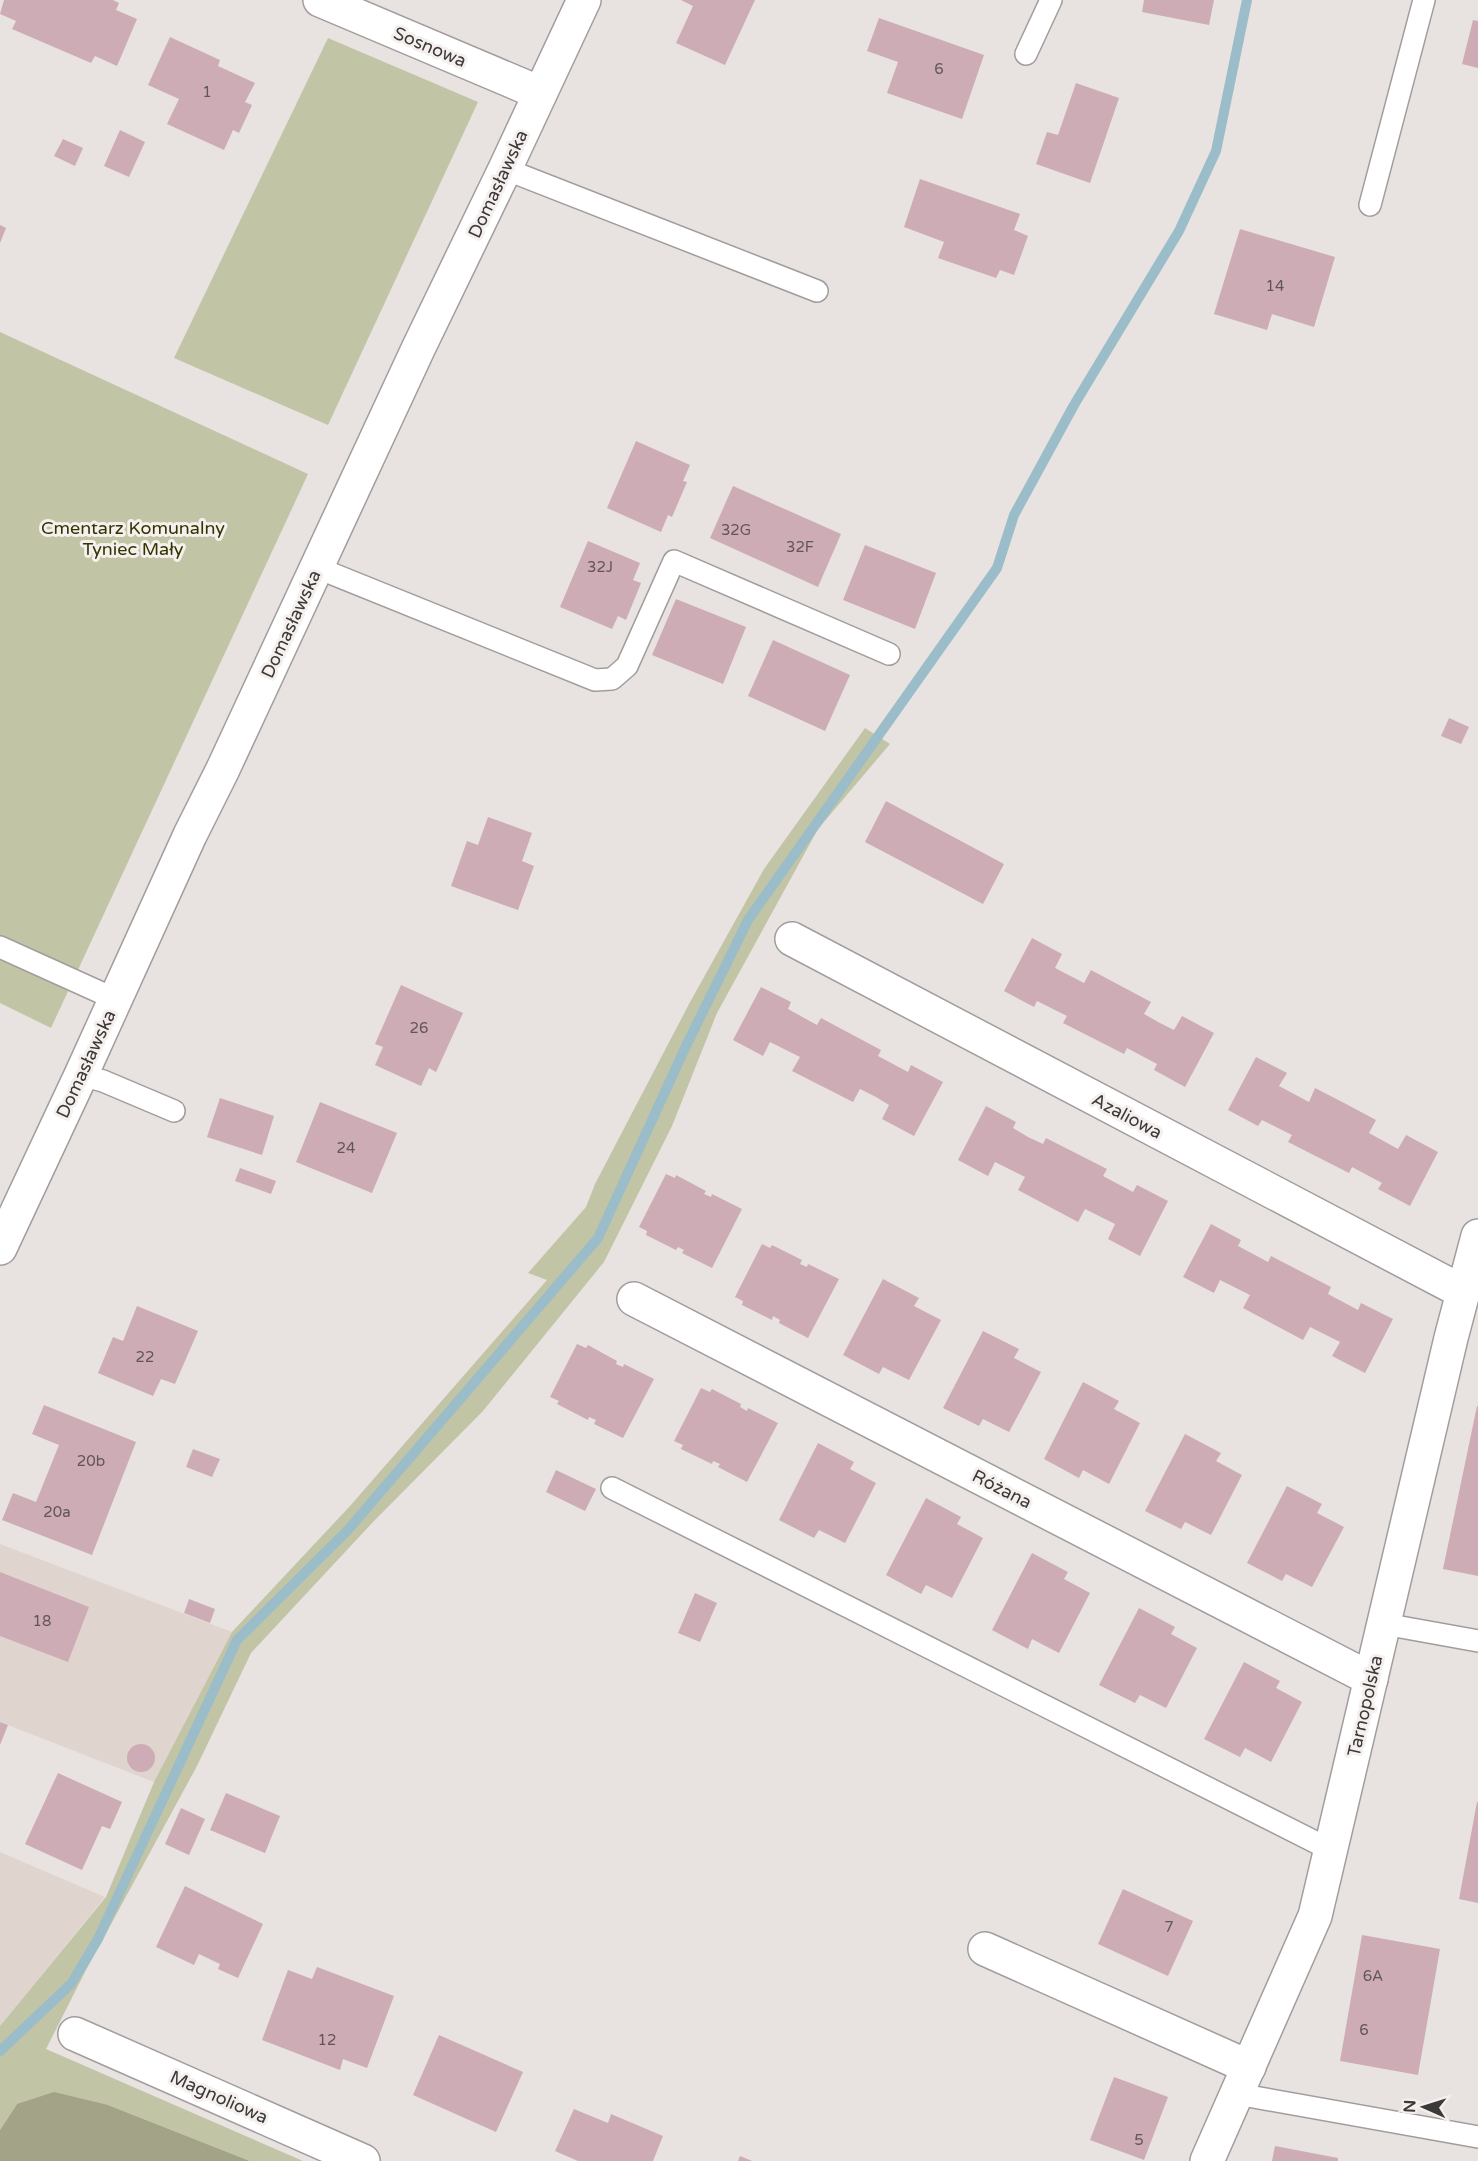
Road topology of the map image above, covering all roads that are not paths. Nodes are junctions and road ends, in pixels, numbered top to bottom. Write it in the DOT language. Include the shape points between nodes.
graph roads {
  1 [pos="320,0"];
  2 [pos="584,0"];
  3 [pos="1051,0"];
  4 [pos="1424,0"];
  5 [pos="1026,54"];
  6 [pos="540,93"];
  7 [pos="506,169"];
  8 [pos="1370,205"];
  9 [pos="817,291"];
  10 [pos="318,567"];
  11 [pos="889,654"];
  12 [pos="792,939"];
  13 [pos="0,947"];
  14 [pos="115,999"];
  15 [pos="81,1075"];
  16 [pos="174,1111"];
  17 [pos="1478,1236"];
  18 [pos="0,1248"];
  19 [pos="1463,1292"];
  20 [pos="634,1299"];
  21 [pos="612,1488"];
  22 [pos="1384,1624"];
  23 [pos="1478,1641"];
  24 [pos="1371,1679"];
  25 [pos="1331,1850"];
  26 [pos="985,1949"];
  27 [pos="75,2034"];
  28 [pos="1243,2081"];
  29 [pos="1478,2137"];
  30 [pos="363,2161"];
  31 [pos="1207,2161"];
  1 -- 6 [label="street, Sosnowa"];
  2 -- 6 [label="street, Domasławska"];
  3 -- 5 [label="lane"];
  4 -- 8 [label="lane"];
  6 -- 7 [label="street, Domasławska"];
  7 -- 9 [label="lane"];
  7 -- 10 [label="street, Domasławska"];
  10 -- 11 [label="lane" via="595,680 612,679 627,666 674,561"];
  10 -- 14 [label="street, Domasławska"];
  12 -- 19 [label="street, Azaliowa"];
  13 -- 14 [label="lane"];
  14 -- 15 [label="street, Domasławska"];
  15 -- 16 [label="lane"];
  15 -- 18 [label="street, Domasławska"];
  17 -- 19 [label="street, Tarnopolska"];
  19 -- 22 [label="street, Tarnopolska"];
  20 -- 24 [label="street, Różana"];
  21 -- 25 [label="lane"];
  22 -- 23 [label="lane"];
  22 -- 24 [label="street, Tarnopolska"];
  24 -- 25 [label="street, Tarnopolska"];
  25 -- 28 [label="street, Tarnopolska" via="1315,1916"];
  26 -- 28 [label="street"];
  27 -- 30 [label="street, Magnoliowa"];
  28 -- 29 [label="lane"];
  28 -- 31 [label="street, Tarnopolska"];
}
